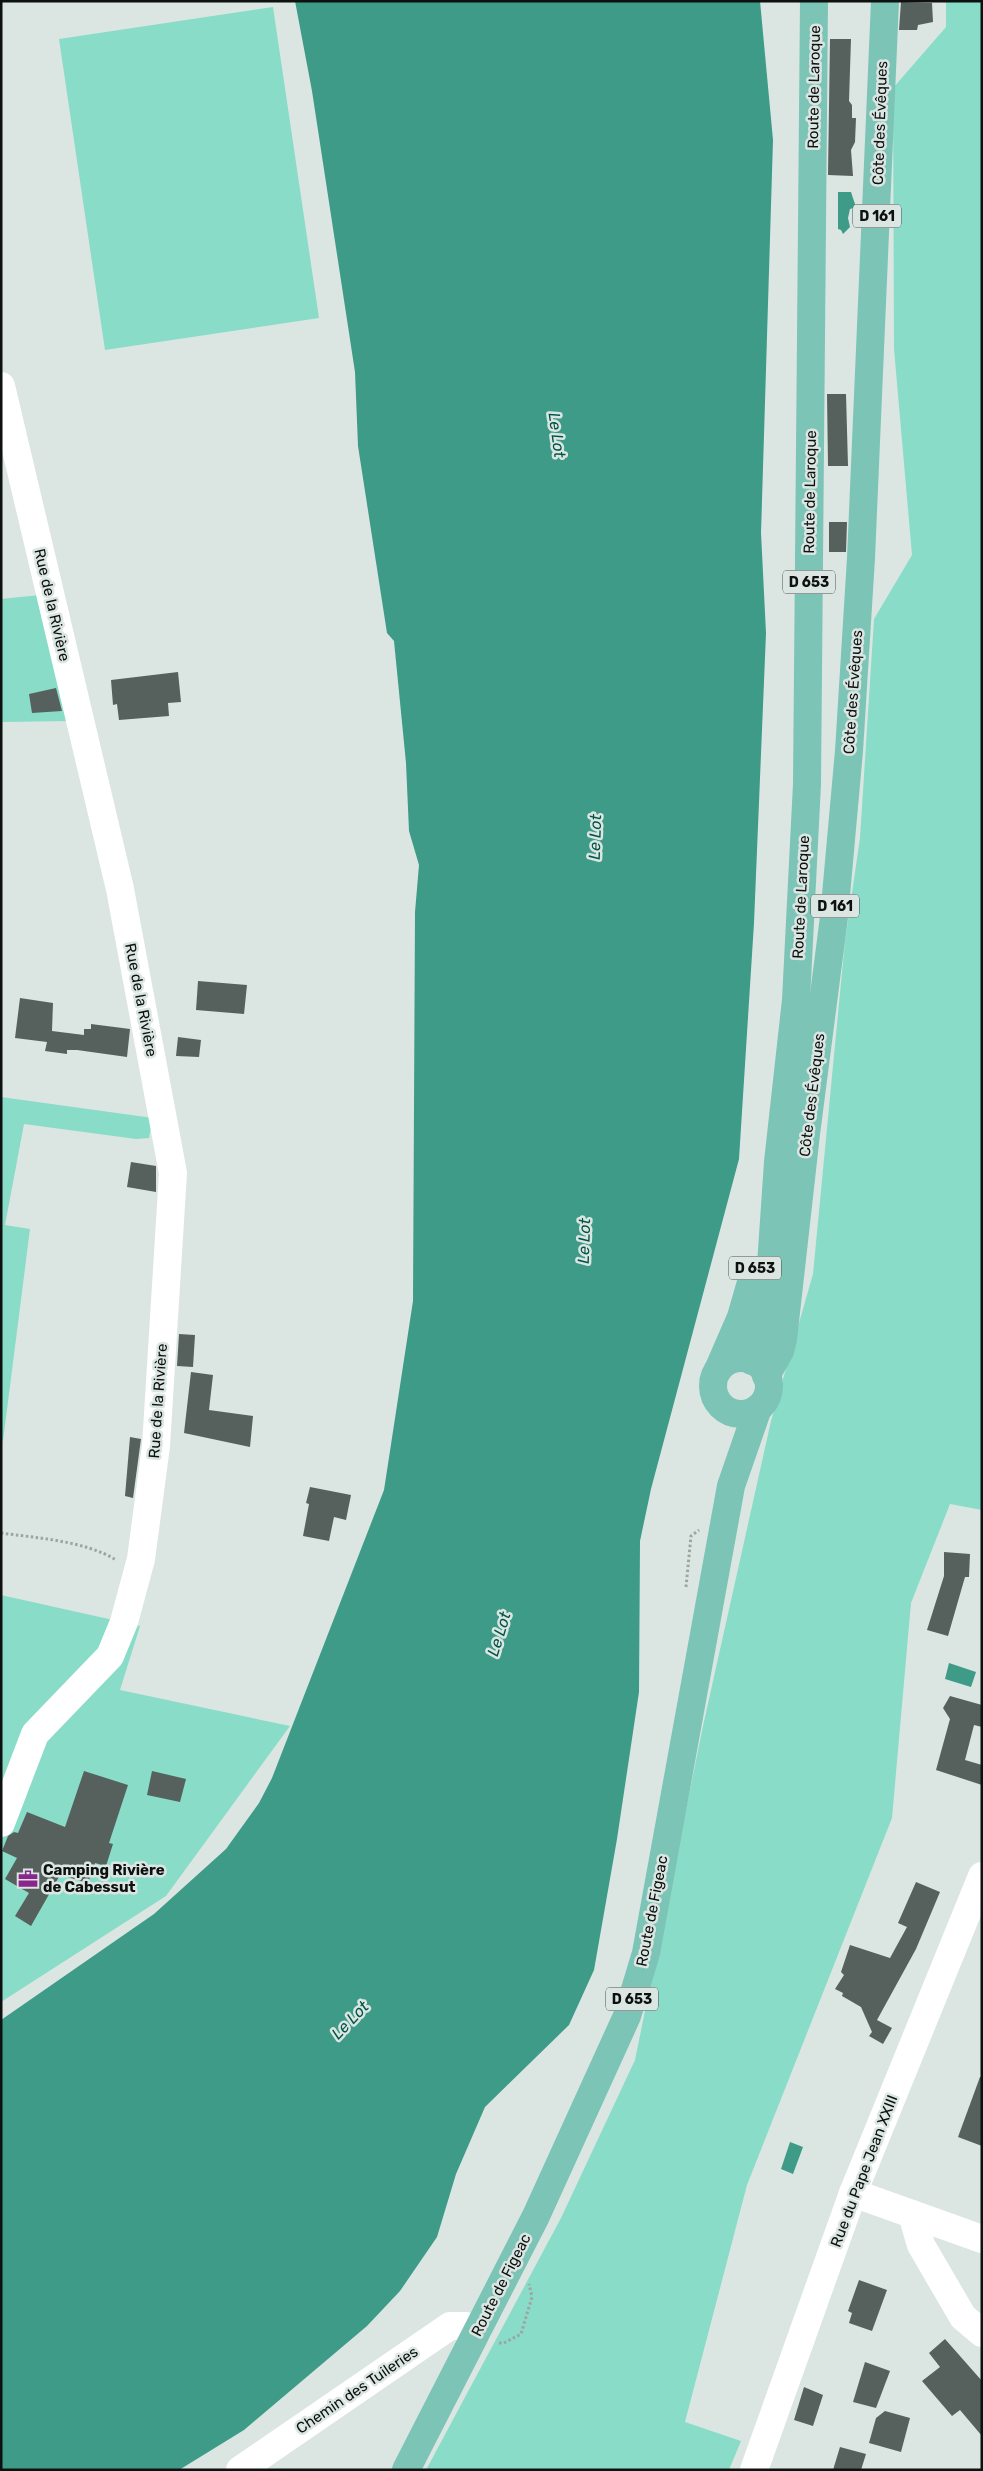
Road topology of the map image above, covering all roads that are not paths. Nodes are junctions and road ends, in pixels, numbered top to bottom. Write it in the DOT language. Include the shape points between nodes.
graph roads {
  1 [pos="814,1"];
  2 [pos="885,1"];
  3 [pos="1,386"];
  4 [pos="778,1162"];
  5 [pos="759,1368"];
  6 [pos="718,1370"];
  7 [pos="758,1408"];
  8 [pos="726,1410"];
  9 [pos="732,1486"];
  10 [pos="1,1823"];
  11 [pos="982,1876"];
  12 [pos="853,2193"];
  13 [pos="912,2214"];
  14 [pos="982,2239"];
  15 [pos="478,2330"];
  16 [pos="982,2333"];
  17 [pos="240,2470"];
  18 [pos="406,2470"];
  19 [pos="754,2470"];
  1 -- 4 [label="main road, Route de Laroque / D 653" via="807,784 796,1000"];
  2 -- 5 [label="main road, Côte des Évêques / D 161" via="861,558 849,751 834,917 783,1339 780,1351"];
  3 -- 10 [label="street, Rue de la Rivière" via="120,888 173,1173 156,1446 141,1559 124,1622 110,1656 35,1734"];
  4 -- 5 [label="main road, Route de Laroque / D 653"];
  4 -- 6 [label="main road, Route de Laroque / D 653" via="754,1273 741,1317"];
  5 -- 6 [label="main road" via="733,1359"];
  5 -- 7 [label="main road" via="768,1394"];
  6 -- 8 [label="main road" via="714,1378 714,1396"];
  7 -- 8 [label="main road" via="742,1414"];
  7 -- 9 [label="main road, Route de Figeac / D 653"];
  8 -- 9 [label="main road, Route de Figeac / D 653" via="732,1439"];
  9 -- 15 [label="main road, Route de Figeac / D 653" via="646,1953 627,2016 536,2216"];
  11 -- 12 [label="street, Rue du Pape Jean XXIII"];
  12 -- 13 [label="street"];
  12 -- 19 [label="street, Rue du Pape Jean XXIII"];
  13 -- 14 [label="street"];
  13 -- 16 [label="street" via="921,2245 963,2317"];
  15 -- 17 [label="street, Chemin des Tuileries" via="450,2326"];
  15 -- 18 [label="main road, Route de Figeac / D 653"];
}
